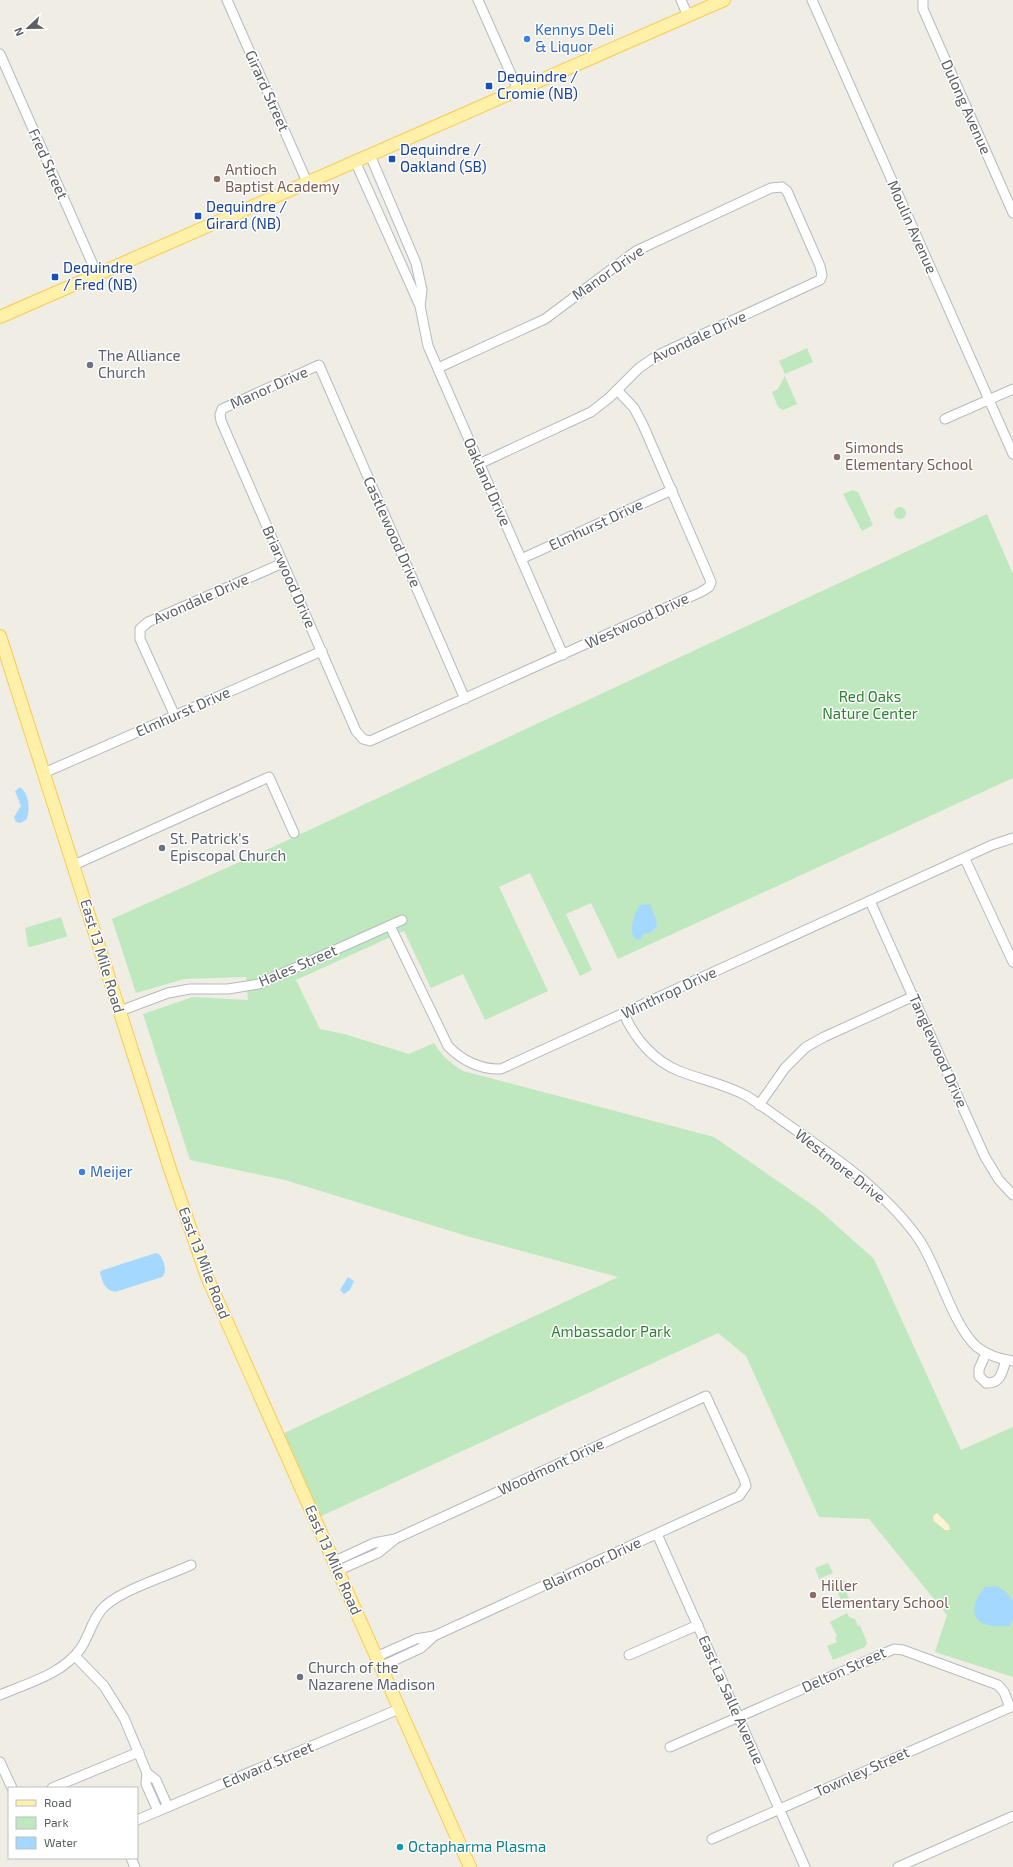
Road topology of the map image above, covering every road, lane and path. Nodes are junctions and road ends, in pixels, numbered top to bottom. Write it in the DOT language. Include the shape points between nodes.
graph roads {
  1 [pos="227,0"];
  2 [pos="478,0"];
  3 [pos="681,0"];
  4 [pos="724,0"];
  5 [pos="812,0"];
  6 [pos="923,0"];
  7 [pos="688,16"];
  8 [pos="0,54"];
  9 [pos="518,90"];
  10 [pos="370,155"];
  11 [pos="355,161"];
  12 [pos="307,182"];
  13 [pos="782,187"];
  14 [pos="1013,213"];
  15 [pos="408,243"];
  16 [pos="394,250"];
  17 [pos="97,274"];
  18 [pos="420,306"];
  19 [pos="0,318"];
  20 [pos="319,366"];
  21 [pos="438,368"];
  22 [pos="1013,389"];
  23 [pos="617,390"];
  24 [pos="989,399"];
  25 [pos="221,412"];
  26 [pos="945,419"];
  27 [pos="1013,454"];
  28 [pos="480,464"];
  29 [pos="672,490"];
  30 [pos="521,559"];
  31 [pos="283,563"];
  32 [pos="0,636"];
  33 [pos="322,651"];
  34 [pos="563,655"];
  35 [pos="465,699"];
  36 [pos="176,716"];
  37 [pos="362,740"];
  38 [pos="44,772"];
  39 [pos="294,833"];
  40 [pos="1013,838"];
  41 [pos="965,859"];
  42 [pos="74,865"];
  43 [pos="870,902"];
  44 [pos="402,920"];
  45 [pos="390,926"];
  46 [pos="1013,962"];
  47 [pos="914,996"];
  48 [pos="120,1010"];
  49 [pos="624,1014"];
  50 [pos="759,1105"];
  51 [pos="1013,1195"];
  52 [pos="986,1353"];
  53 [pos="1010,1360"];
  54 [pos="706,1396"];
  55 [pos="657,1534"];
  56 [pos="191,1565"];
  57 [pos="335,1567"];
  58 [pos="698,1625"];
  59 [pos="629,1655"];
  60 [pos="75,1656"];
  61 [pos="378,1662"];
  62 [pos="0,1695"];
  63 [pos="1012,1706"];
  64 [pos="399,1709"];
  65 [pos="739,1717"];
  66 [pos="670,1747"];
  67 [pos="139,1752"];
  68 [pos="0,1762"];
  69 [pos="147,1773"];
  70 [pos="12,1787"];
  71 [pos="54,1787"];
  72 [pos="168,1807"];
  73 [pos="780,1809"];
  74 [pos="158,1811"];
  75 [pos="1013,1816"];
  76 [pos="138,1820"];
  77 [pos="712,1839"];
  78 [pos="470,1867"];
  79 [pos="805,1867"];
  80 [pos="898,1867"];
  1 -- 12 [label="street, Girard Street"];
  2 -- 9 [label="street"];
  3 -- 7 [label="street"];
  4 -- 7 [label="main road"];
  5 -- 24 [label="street, Moulin Avenue"];
  6 -- 14 [label="street, Dulong Avenue" via="922,9"];
  7 -- 9 [label="main road"];
  8 -- 17 [label="street, Fred Street"];
  9 -- 10 [label="main road"];
  10 -- 11 [label="main road"];
  10 -- 15 [label="street, Oakland Drive"];
  11 -- 12 [label="main road"];
  11 -- 16 [label="street, Oakland Drive"];
  12 -- 17 [label="main road"];
  13 -- 21 [label="street, Manor Drive" via="771,188 644,246 620,261 545,319"];
  13 -- 23 [label="street, Avondale Drive" via="787,191 820,266 822,277 813,284 658,355 639,368"];
  15 -- 16 [label="street"];
  15 -- 18 [label="street, Oakland Drive" via="421,283"];
  16 -- 18 [label="street, Oakland Drive"];
  17 -- 19 [label="main road"];
  18 -- 21 [label="street, Oakland Drive" via="425,334"];
  20 -- 25 [label="street, Manor Drive" via="230,404"];
  20 -- 35 [label="street, Castlewood Drive"];
  21 -- 28 [label="street, Oakland Drive"];
  22 -- 24 [label="street"];
  23 -- 28 [label="street, Avondale Drive" via="591,412"];
  23 -- 29 [label="street, Westwood Drive" via="629,401 639,416"];
  24 -- 26 [label="street"];
  24 -- 27 [label="street, Moulin Avenue"];
  25 -- 31 [label="street, Briarwood Drive" via="221,421"];
  28 -- 30 [label="street, Oakland Drive"];
  29 -- 30 [label="street, Elmhurst Drive"];
  29 -- 34 [label="street, Westwood Drive" via="710,579 709,586 701,592"];
  30 -- 34 [label="street, Oakland Drive"];
  31 -- 33 [label="street, Briarwood Drive"];
  31 -- 36 [label="street, Avondale Drive" via="148,622 140,629 140,639"];
  32 -- 38 [label="main road, East 13 Mile Road"];
  33 -- 36 [label="street, Elmhurst Drive"];
  33 -- 37 [label="street, Briarwood Drive"];
  34 -- 35 [label="street, Westwood Drive"];
  35 -- 37 [label="street, Westwood Drive" via="370,741"];
  36 -- 38 [label="street, Elmhurst Drive"];
  38 -- 42 [label="main road, East 13 Mile Road"];
  39 -- 42 [label="street" via="269,777"];
  40 -- 41 [label="street, Winthrop Drive"];
  41 -- 43 [label="street, Winthrop Drive"];
  41 -- 46 [label="street"];
  42 -- 48 [label="main road, East 13 Mile Road"];
  43 -- 47 [label="street, Tanglewood Drive"];
  43 -- 49 [label="street, Winthrop Drive"];
  44 -- 45 [label="street, Hales Street"];
  45 -- 48 [label="street, Hales Street" via="259,984 168,993"];
  45 -- 49 [label="street, Winthrop Drive" via="443,1038 456,1055 465,1061 487,1068 501,1069"];
  47 -- 50 [label="street" via="806,1048 785,1068"];
  47 -- 51 [label="street, Tanglewood Drive" via="985,1157 999,1180"];
  48 -- 57 [label="main road, East 13 Mile Road" via="207,1277"];
  49 -- 50 [label="street, Westmore Drive" via="642,1043 662,1062 730,1088"];
  50 -- 52 [label="street, Westmore Drive" via="850,1169 898,1213 930,1258 964,1331 976,1346"];
  52 -- 53 [label="street, Westmore Drive"];
  52 -- 53 [label="street" via="979,1369 979,1376 986,1383 996,1382"];
  54 -- 55 [label="street, Blairmoor Drive" via="746,1486 739,1496"];
  54 -- 57 [label="street, Woodmont Drive" via="395,1539 378,1553"];
  55 -- 58 [label="street, East La Salle Avenue"];
  55 -- 61 [label="street, Blairmoor Drive" via="434,1636 421,1648"];
  56 -- 60 [label="street" via="128,1592 106,1606 97,1615"];
  57 -- 61 [label="main road, East 13 Mile Road"];
  58 -- 59 [label="street"];
  58 -- 65 [label="street, East La Salle Avenue"];
  60 -- 62 [label="street" via="49,1674"];
  60 -- 67 [label="street" via="109,1693 124,1718"];
  61 -- 64 [label="main road, East 13 Mile Road"];
  63 -- 65 [label="street, Delton Street" via="998,1685 894,1649"];
  63 -- 73 [label="street, Townley Street"];
  64 -- 72 [label="street, Edward Street"];
  64 -- 78 [label="main road, East 13 Mile Road"];
  65 -- 66 [label="street, Delton Street"];
  65 -- 73 [label="street, East La Salle Avenue"];
  67 -- 69 [label="street"];
  67 -- 71 [label="street"];
  68 -- 70 [label="street"];
  69 -- 72 [label="street" via="156,1780"];
  69 -- 74 [label="street" via="146,1784"];
  72 -- 74 [label="street, Edward Street"];
  73 -- 77 [label="street, Townley Street"];
  73 -- 79 [label="street, East La Salle Avenue"];
  74 -- 76 [label="street, Edward Street"];
  75 -- 80 [label="street"];
}
